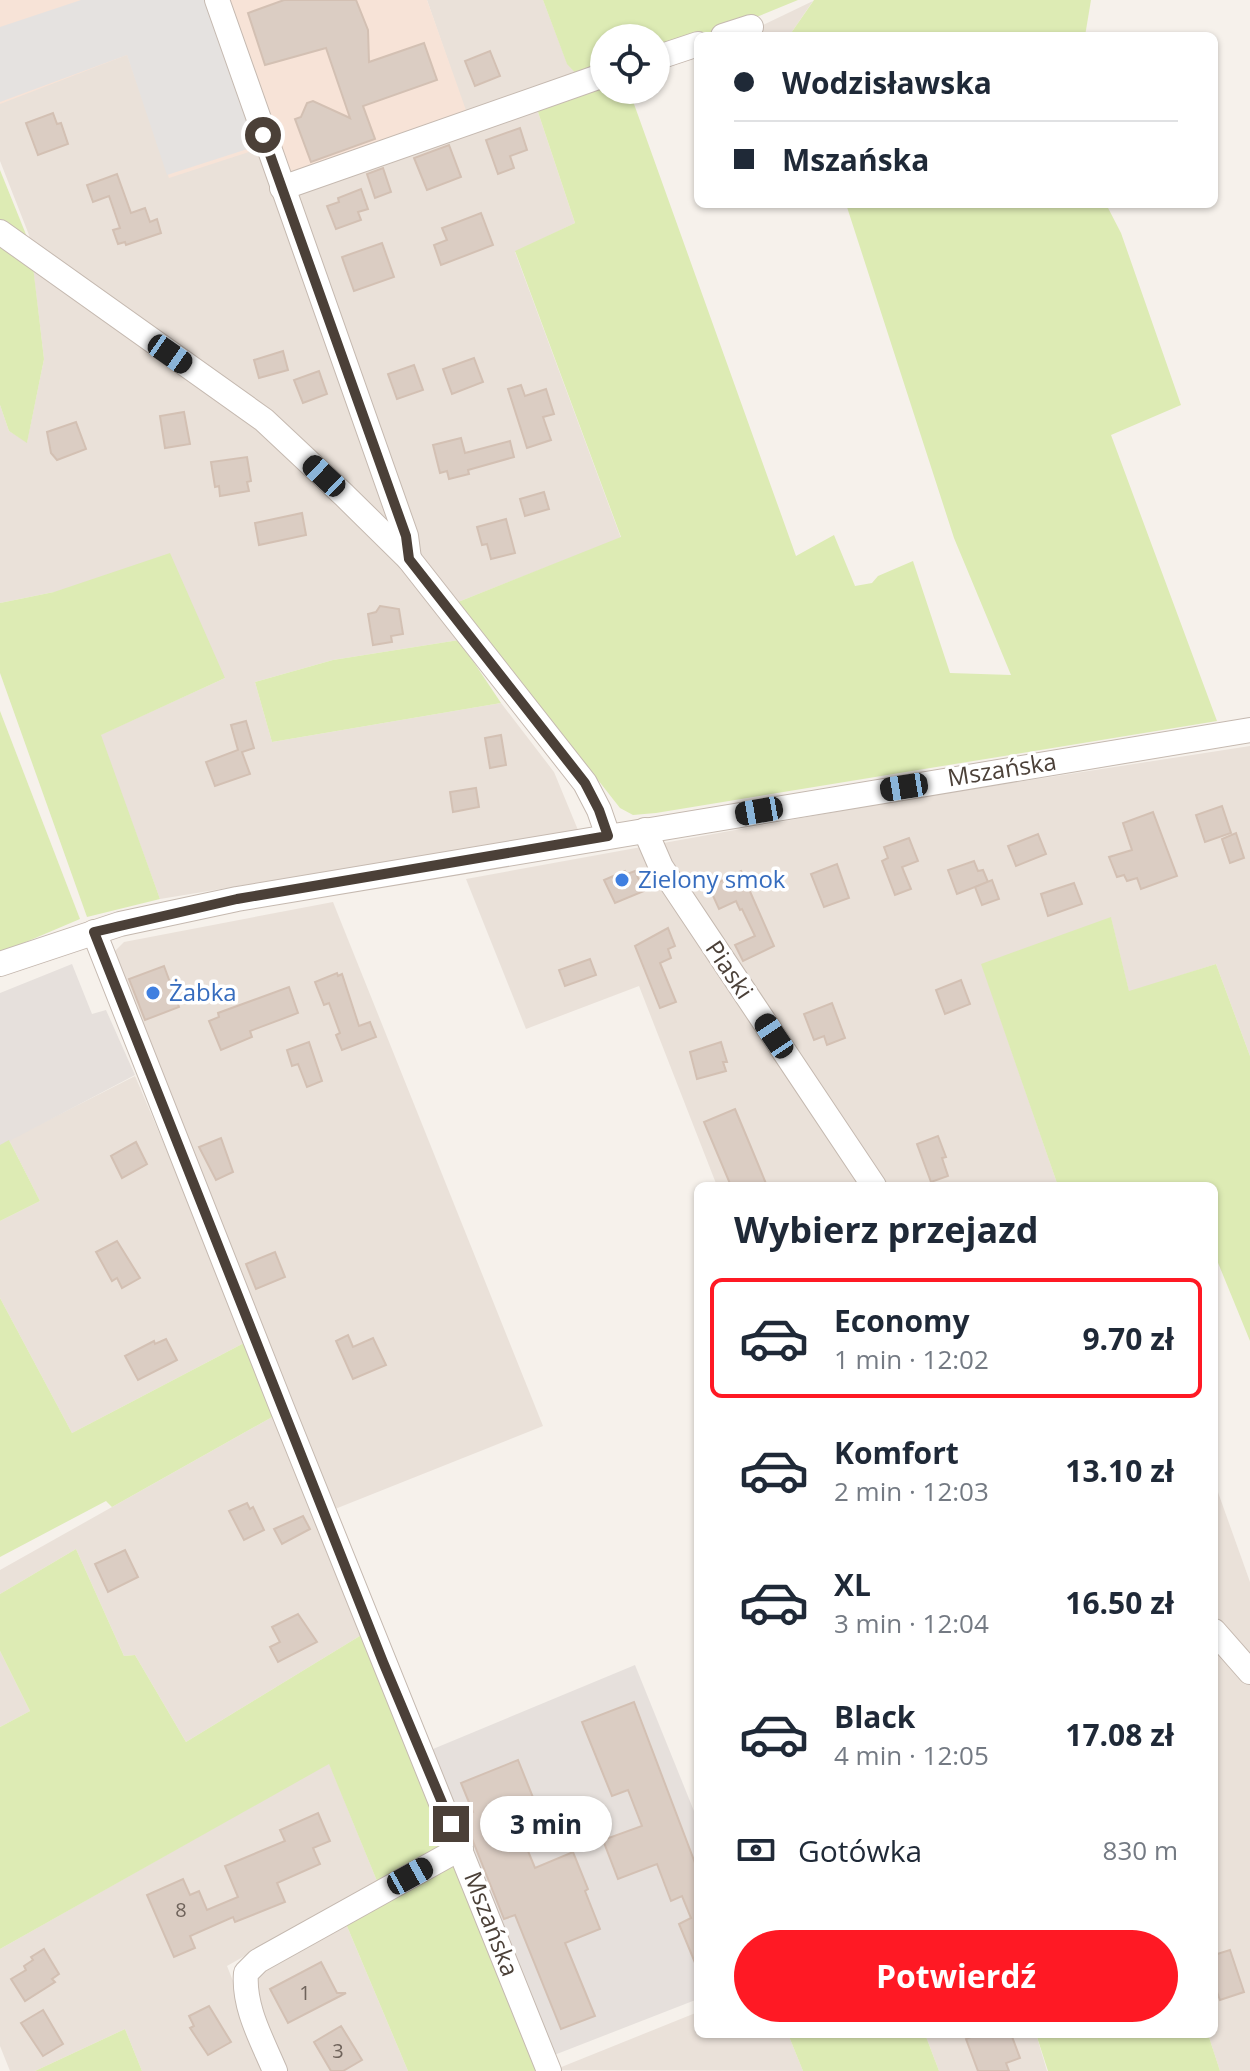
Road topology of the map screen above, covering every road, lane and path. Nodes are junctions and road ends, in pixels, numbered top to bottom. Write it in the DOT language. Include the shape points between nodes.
graph roads {
  1 [pos="217,0"];
  2 [pos="751,27"];
  3 [pos="735,32"];
  4 [pos="694,45"];
  5 [pos="670,53"];
  6 [pos="590,80"];
  7 [pos="282,188"];
  8 [pos="0,232"];
  9 [pos="409,559"];
  10 [pos="1250,730"];
  11 [pos="645,830"];
  12 [pos="608,836"];
  13 [pos="94,932"];
  14 [pos="0,964"];
  15 [pos="871,1182"];
  16 [pos="1218,1636"];
  17 [pos="1250,1672"];
  18 [pos="461,1848"];
  19 [pos="275,2071"];
  20 [pos="549,2071"];
  1 -- 7 [label="street"];
  2 -- 3 [label="street"];
  4 -- 5 [label="street"];
  6 -- 7 [label="street"];
  7 -- 9 [label="street" via="406,536"];
  8 -- 9 [label="street" via="264,420"];
  9 -- 12 [label="street" via="585,783"];
  10 -- 11 [label="street, Mszańska"];
  11 -- 12 [label="street, Mszańska"];
  11 -- 15 [label="street, Piaski" via="661,867"];
  12 -- 13 [label="street, Mszańska" via="251,896"];
  13 -- 14 [label="street, Mszańska"];
  13 -- 18 [label="street, Mszańska"];
  16 -- 17 [label="street"];
  18 -- 19 [label="street" via="258,1961 246,1973 244,1991"];
  18 -- 20 [label="street, Mszańska"];
}
